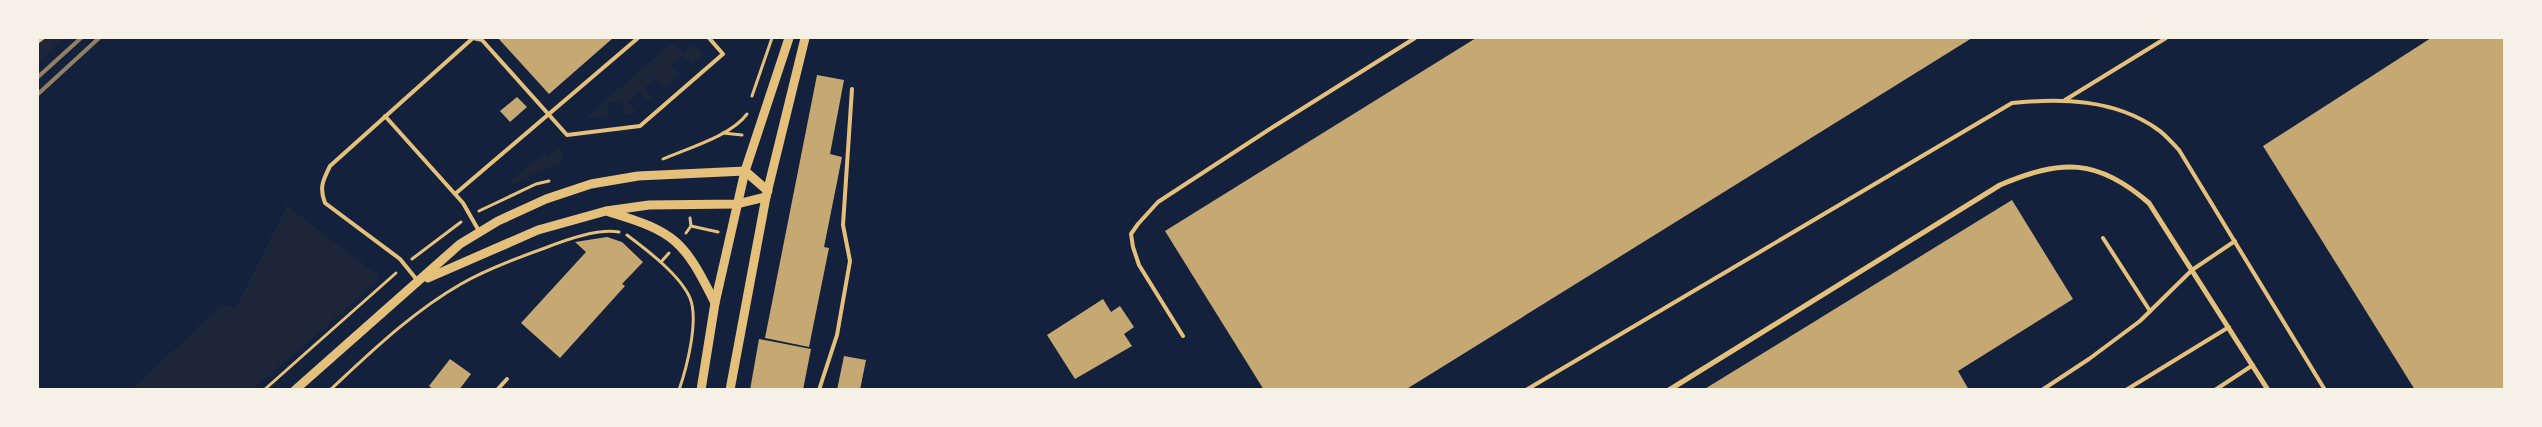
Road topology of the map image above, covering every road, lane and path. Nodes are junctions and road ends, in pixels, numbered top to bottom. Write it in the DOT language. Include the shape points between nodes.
graph roads {
  1 [pos="43,38"];
  2 [pos="473,38"];
  3 [pos="638,38"];
  4 [pos="708,38"];
  5 [pos="772,38"];
  6 [pos="789,38"];
  7 [pos="805,38"];
  8 [pos="1415,38"];
  9 [pos="2166,38"];
  10 [pos="38,42"];
  11 [pos="852,89"];
  12 [pos="2063,101"];
  13 [pos="547,115"];
  14 [pos="385,116"];
  15 [pos="689,148"];
  16 [pos="745,170"];
  17 [pos="455,194"];
  18 [pos="767,194"];
  19 [pos="737,204"];
  20 [pos="606,211"];
  21 [pos="479,231"];
  22 [pos="2103,238"];
  23 [pos="2235,241"];
  24 [pos="2192,270"];
  25 [pos="419,281"];
  26 [pos="715,303"];
  27 [pos="2150,311"];
  28 [pos="2228,327"];
  29 [pos="1183,336"];
  30 [pos="2253,365"];
  31 [pos="507,379"];
  32 [pos="295,390"];
  33 [pos="330,390"];
  34 [pos="497,390"];
  35 [pos="679,390"];
  36 [pos="701,390"];
  37 [pos="730,390"];
  38 [pos="819,390"];
  39 [pos="1526,390"];
  40 [pos="1670,390"];
  41 [pos="2042,390"];
  42 [pos="2126,390"];
  43 [pos="2215,390"];
  44 [pos="2268,390"];
  45 [pos="2325,390"];
  1 -- 10 [label="path"];
  2 -- 13 [label="lane" via="482,40"];
  2 -- 14 [label="lane"];
  3 -- 13 [label="lane"];
  4 -- 13 [label="lane" via="723,54 640,126 567,134"];
  5 -- 15 [label="path" via="747,116 722,133"];
  6 -- 16 [label="street"];
  7 -- 18 [label="street"];
  8 -- 29 [label="lane" via="1158,202 1138,224 1131,234 1139,265"];
  9 -- 12 [label="lane"];
  11 -- 38 [label="lane" via="843,225 850,261 838,335"];
  12 -- 23 [label="lane" via="2124,111 2157,129 2179,150"];
  12 -- 39 [label="lane" via="2012,104"];
  13 -- 17 [label="lane"];
  14 -- 17 [label="lane"];
  14 -- 25 [label="lane" via="330,166 321,184 321,194 324,203 400,259"];
  16 -- 18 [label="street"];
  16 -- 19 [label="street"];
  16 -- 21 [label="street" via="638,176 591,184 546,199"];
  17 -- 21 [label="lane"];
  18 -- 19 [label="street"];
  18 -- 37 [label="street"];
  19 -- 20 [label="street" via="649,205"];
  19 -- 26 [label="street"];
  20 -- 25 [label="street" via="538,230"];
  20 -- 26 [label="street" via="656,228 678,242 694,261"];
  21 -- 25 [label="street"];
  22 -- 27 [label="lane"];
  23 -- 24 [label="lane"];
  23 -- 45 [label="lane"];
  24 -- 27 [label="lane"];
  24 -- 28 [label="street"];
  24 -- 40 [label="street" via="2149,203 2127,184 2085,167 2061,166 2030,172 2000,185"];
  25 -- 32 [label="street"];
  26 -- 36 [label="street"];
  27 -- 41 [label="lane" via="2090,359"];
  28 -- 30 [label="street"];
  28 -- 42 [label="lane"];
  30 -- 43 [label="lane"];
  30 -- 44 [label="street"];
  31 -- 34 [label="lane"];
  33 -- 35 [label="path" via="393,333 428,305 462,284 567,239 611,231 627,234 661,262 689,295 693,324"];
}
